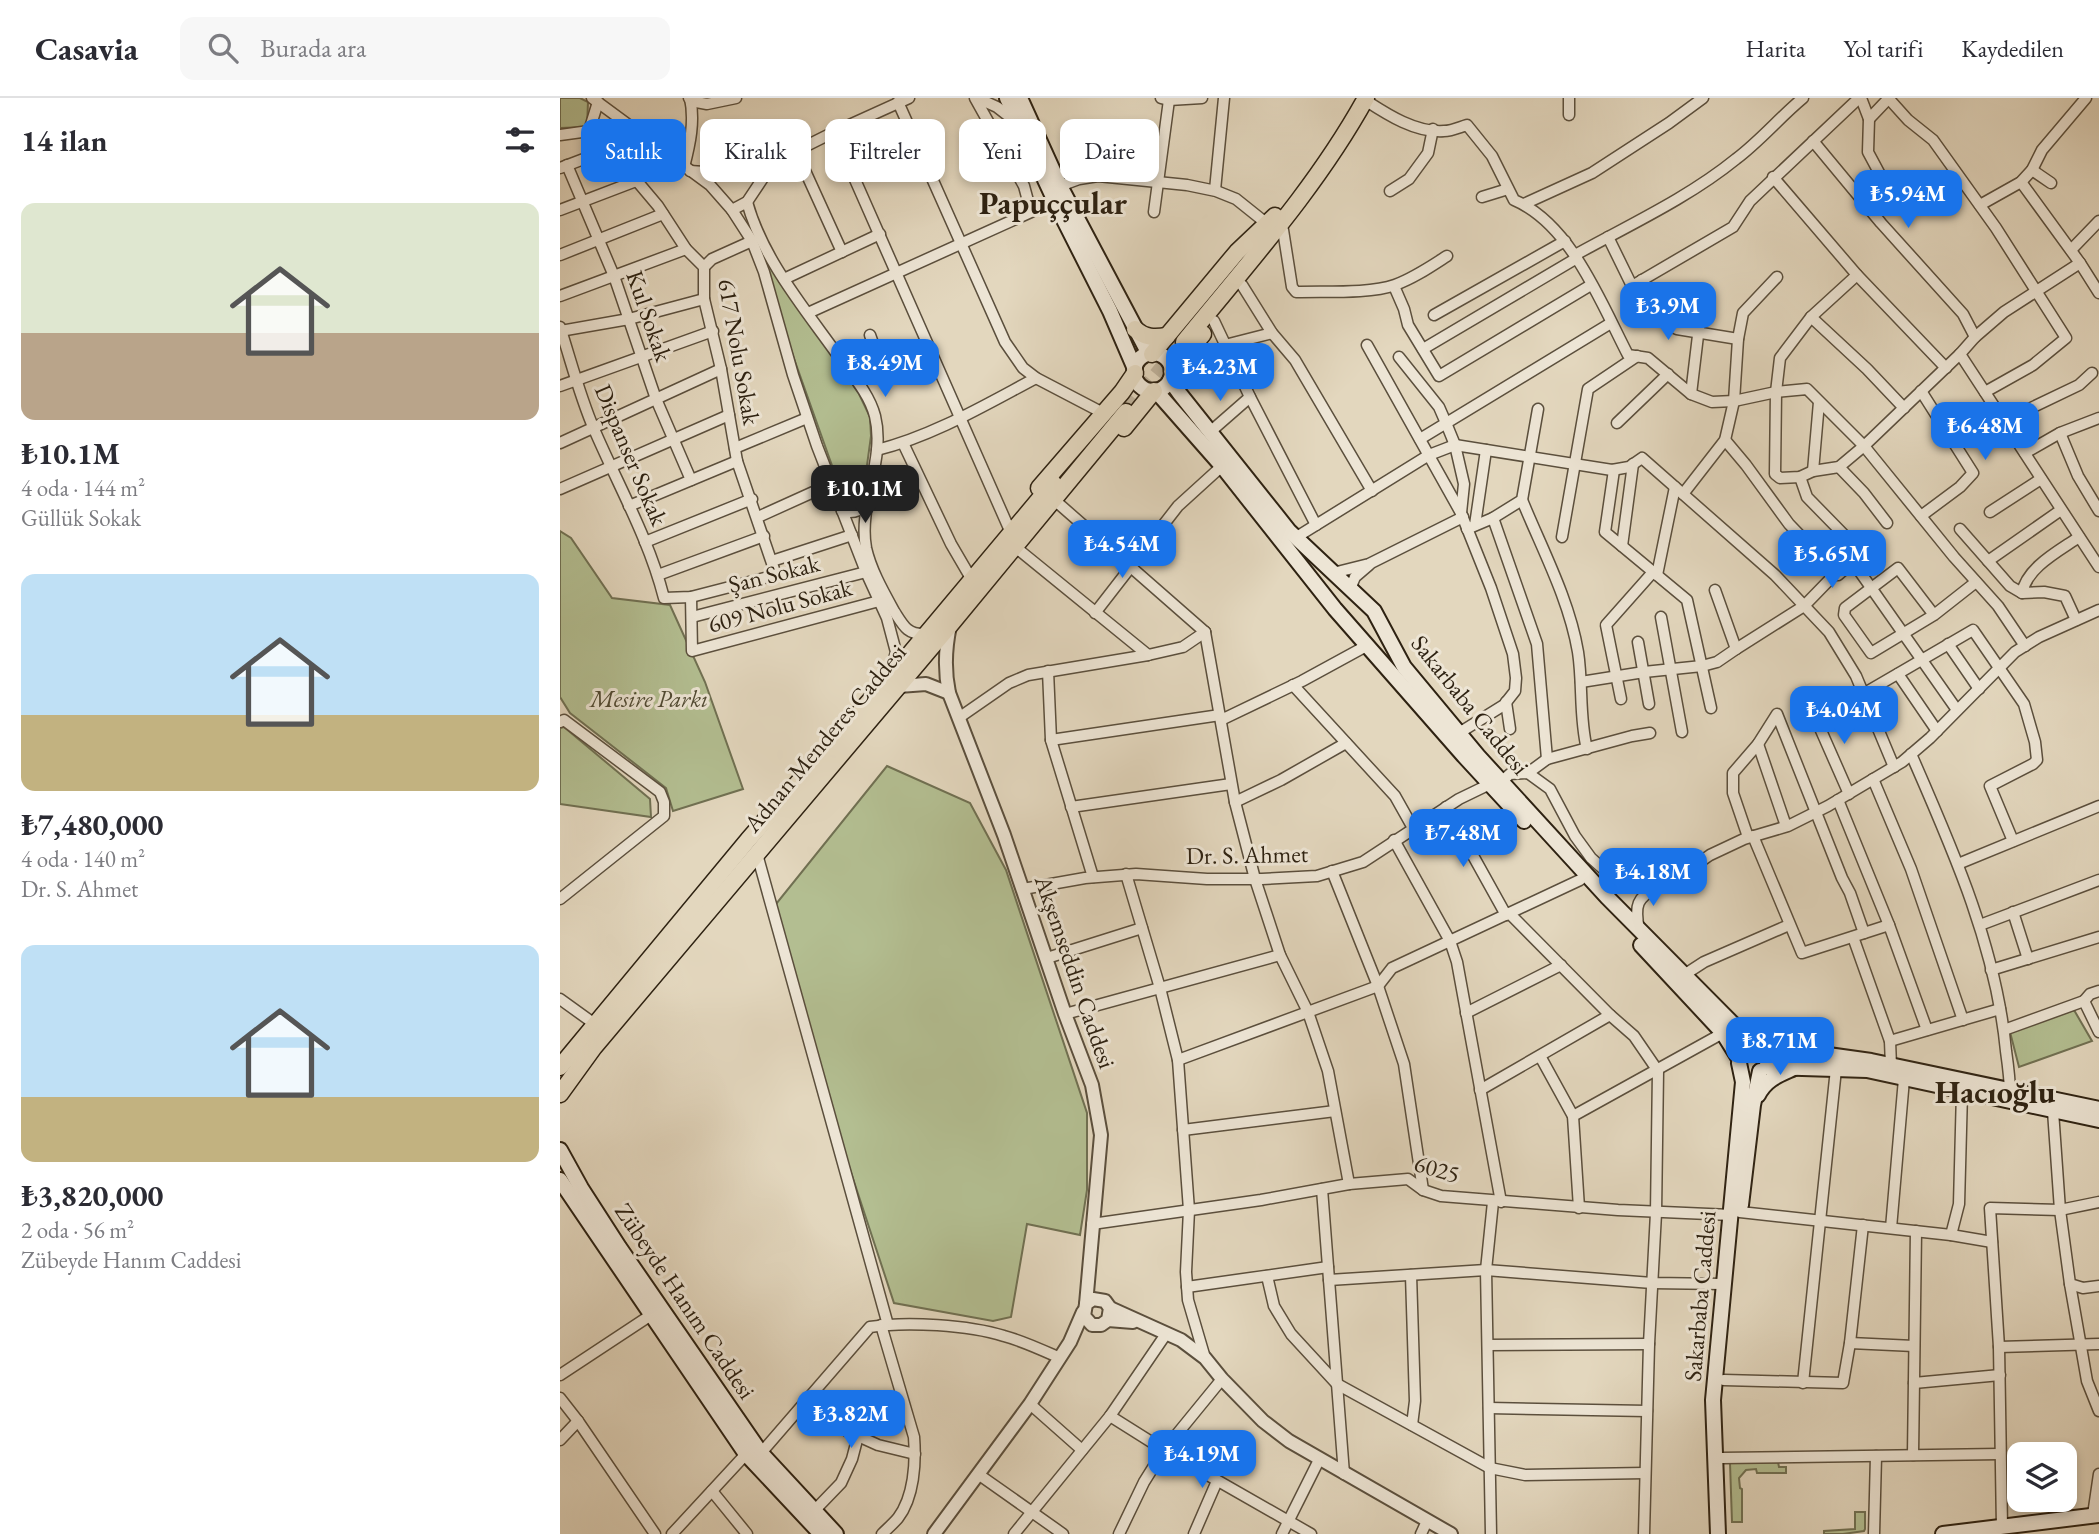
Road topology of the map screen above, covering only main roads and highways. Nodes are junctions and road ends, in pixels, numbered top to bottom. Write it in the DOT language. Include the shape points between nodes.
graph roads {
  1 [pos="1007,98"];
  2 [pos="1020,98"];
  3 [pos="1362,99"];
  4 [pos="1291,210"];
  5 [pos="1275,223"];
  6 [pos="1135,329"];
  7 [pos="1179,342"];
  8 [pos="1151,354"];
  9 [pos="1135,371"];
  10 [pos="1171,375"];
  11 [pos="1155,391"];
  12 [pos="1128,403"];
  13 [pos="1184,421"];
  14 [pos="1016,535"];
  15 [pos="1353,591"];
  16 [pos="1335,608"];
  17 [pos="1374,611"];
  18 [pos="1353,629"];
  19 [pos="893,683"];
  20 [pos="1496,782"];
  21 [pos="1759,1044"];
  22 [pos="1739,1060"];
  23 [pos="560,1066"];
  24 [pos="1798,1067"];
  25 [pos="1763,1069"];
  26 [pos="560,1094"];
  27 [pos="2009,1096"];
  28 [pos="1753,1105"];
  29 [pos="2099,1109"];
  30 [pos="2099,1121"];
  31 [pos="560,1150"];
  32 [pos="560,1180"];
  33 [pos="1736,1214"];
  34 [pos="754,1453"];
  35 [pos="2096,1515"];
  36 [pos="821,1534"];
  37 [pos="836,1534"];
  38 [pos="1717,1534"];
  39 [pos="1727,1534"];
  40 [pos="1943,1534"];
  1 -- 9 [label="main road"];
  2 -- 6 [label="main road"];
  3 -- 4 [label="main road" via="1339,143"];
  3 -- 5 [label="main road"];
  4 -- 5 [label="main road"];
  4 -- 7 [label="main road"];
  5 -- 7 [label="main road"];
  5 -- 7 [label="main road" via="1242,285 1214,321"];
  6 -- 7 [label="main road"];
  6 -- 8 [label="main road"];
  7 -- 8 [label="main road"];
  7 -- 10 [label="main road"];
  8 -- 9 [label="main road" via="1140,359"];
  8 -- 10 [label="main road" via="1166,358"];
  9 -- 11 [label="main road" via="1139,385"];
  9 -- 12 [label="main road"];
  10 -- 11 [label="main road" via="1167,385"];
  10 -- 15 [label="main road, Sakarbaba Caddesi" via="1295,538"];
  11 -- 12 [label="main road"];
  11 -- 13 [label="main road, Sakarbaba Caddesi"];
  12 -- 13 [label="main road" via="1162,407"];
  12 -- 14 [label="main road, Adnan Menderes Caddesi"];
  12 -- 14 [label="main road" via="1059,504 1039,525"];
  12 -- 14 [label="main road" via="1103,413 1020,511"];
  13 -- 16 [label="main road, Sakarbaba Caddesi"];
  14 -- 19 [label="main road, Adnan Menderes Caddesi" via="950,625"];
  14 -- 19 [label="main road, Adnan Menderes Caddesi" via="925,634"];
  15 -- 16 [label="main road" via="1345,607"];
  15 -- 17 [label="main road, Sakarbaba Caddesi"];
  16 -- 18 [label="main road, Sakarbaba Caddesi"];
  17 -- 18 [label="main road" via="1362,610 1354,616"];
  17 -- 20 [label="main road, Sakarbaba Caddesi" via="1404,667"];
  18 -- 20 [label="main road, Sakarbaba Caddesi"];
  19 -- 23 [label="main road, Adnan Menderes Caddesi" via="748,839"];
  19 -- 26 [label="main road, Adnan Menderes Caddesi"];
  20 -- 21 [label="main road, Sakarbaba Caddesi" via="1732,1023"];
  20 -- 22 [label="main road, Sakarbaba Caddesi" via="1580,880 1723,1032"];
  21 -- 22 [label="main road" via="1741,1048"];
  21 -- 25 [label="main road" via="1769,1058"];
  21 -- 27 [label="main road" via="1891,1066"];
  22 -- 25 [label="main road" via="1750,1072"];
  22 -- 33 [label="main road, Sakarbaba Caddesi" via="1743,1083"];
  24 -- 25 [label="main road"];
  24 -- 27 [label="main road" via="1867,1070 1962,1092"];
  24 -- 28 [label="main road" via="1763,1085"];
  25 -- 28 [label="main road, Sakarbaba Caddesi"];
  27 -- 29 [label="main road"];
  27 -- 30 [label="main road"];
  28 -- 33 [label="main road, Sakarbaba Caddesi"];
  31 -- 34 [label="main road, Zübeyde Hanım Caddesi"];
  32 -- 34 [label="main road, Zübeyde Hanım Caddesi"];
  33 -- 38 [label="main road, Sakarbaba Caddesi" via="1723,1284 1713,1400"];
  33 -- 39 [label="main road, Sakarbaba Caddesi" via="1724,1380 1722,1458"];
  34 -- 36 [label="main road, Zübeyde Hanım Caddesi"];
  34 -- 37 [label="main road, Zübeyde Hanım Caddesi"];
  35 -- 40 [label="main road"];
}
